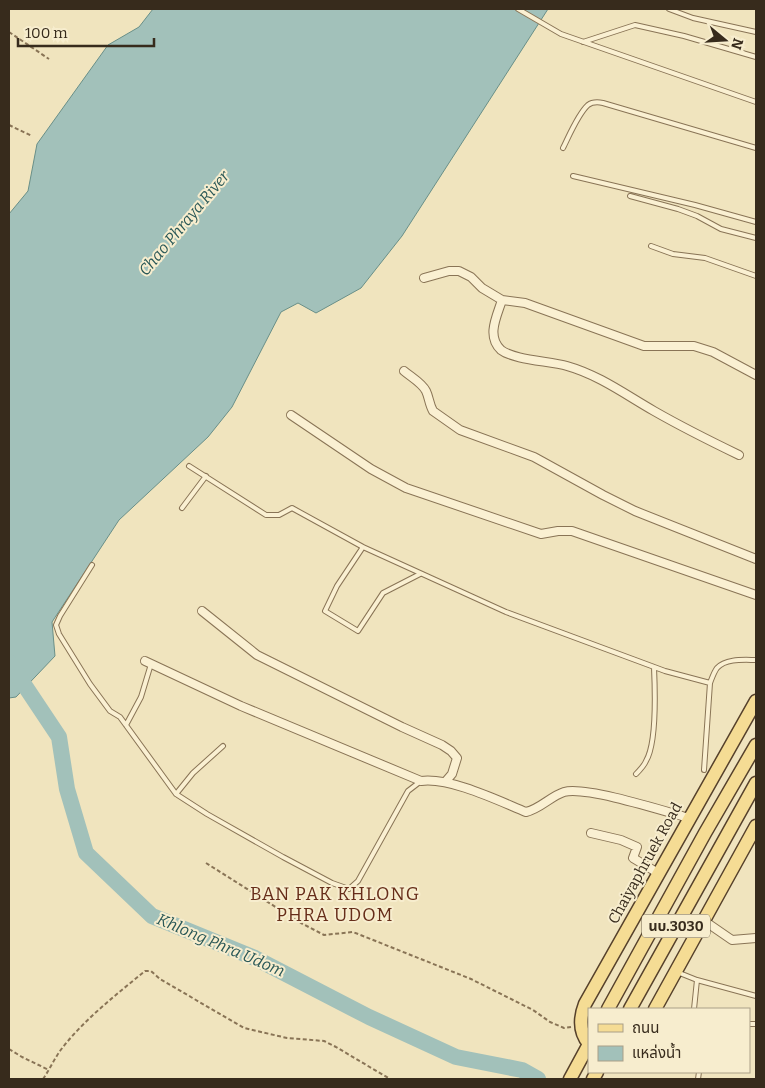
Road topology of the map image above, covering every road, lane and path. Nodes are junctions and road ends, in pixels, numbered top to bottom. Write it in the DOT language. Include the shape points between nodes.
graph roads {
  1 [pos="518,9"];
  2 [pos="669,9"];
  3 [pos="9,32"];
  4 [pos="756,32"];
  5 [pos="582,42"];
  6 [pos="756,57"];
  7 [pos="49,60"];
  8 [pos="756,102"];
  9 [pos="9,125"];
  10 [pos="32,136"];
  11 [pos="563,148"];
  12 [pos="756,148"];
  13 [pos="572,176"];
  14 [pos="630,196"];
  15 [pos="756,222"];
  16 [pos="756,238"];
  17 [pos="651,246"];
  18 [pos="756,276"];
  19 [pos="424,278"];
  20 [pos="502,300"];
  21 [pos="404,371"];
  22 [pos="756,375"];
  23 [pos="291,414"];
  24 [pos="739,455"];
  25 [pos="189,466"];
  26 [pos="206,476"];
  27 [pos="182,508"];
  28 [pos="363,548"];
  29 [pos="756,559"];
  30 [pos="92,565"];
  31 [pos="420,574"];
  32 [pos="756,595"];
  33 [pos="202,611"];
  34 [pos="756,660"];
  35 [pos="148,663"];
  36 [pos="654,667"];
  37 [pos="710,683"];
  38 [pos="756,701"];
  39 [pos="126,725"];
  40 [pos="756,745"];
  41 [pos="223,746"];
  42 [pos="704,770"];
  43 [pos="636,774"];
  44 [pos="421,781"];
  45 [pos="446,781"];
  46 [pos="756,783"];
  47 [pos="176,794"];
  48 [pos="689,818"];
  49 [pos="756,826"];
  50 [pos="591,833"];
  51 [pos="206,863"];
  52 [pos="658,873"];
  53 [pos="703,920"];
  54 [pos="756,938"];
  55 [pos="675,971"];
  56 [pos="697,980"];
  57 [pos="756,996"];
  58 [pos="609,1008"];
  59 [pos="631,1008"];
  60 [pos="655,1008"];
  61 [pos="694,1008"];
  62 [pos="581,1025"];
  63 [pos="588,1043"];
  64 [pos="588,1046"];
  65 [pos="9,1049"];
  66 [pos="49,1070"];
  67 [pos="43,1079"];
  68 [pos="390,1079"];
  69 [pos="570,1079"];
  1 -- 5 [label="lane" via="550,29"];
  2 -- 4 [label="lane" via="693,18"];
  3 -- 7 [label="path"];
  5 -- 6 [label="lane" via="635,25"];
  5 -- 8 [label="lane"];
  9 -- 10 [label="path"];
  11 -- 12 [label="lane" via="589,104 603,102"];
  13 -- 15 [label="lane" via="695,204"];
  14 -- 16 [label="lane" via="678,209 722,229"];
  17 -- 18 [label="lane" via="673,254 705,258"];
  19 -- 20 [label="street" via="459,271"];
  20 -- 22 [label="street" via="524,303 644,346 694,346 713,352"];
  20 -- 24 [label="street" via="492,331 501,350 514,356 576,368"];
  21 -- 29 [label="street" via="427,392 432,410 460,430 534,457 635,511"];
  23 -- 32 [label="street" via="371,469 406,488 541,534 572,531"];
  25 -- 26 [label="lane"];
  26 -- 27 [label="lane"];
  26 -- 28 [label="lane" via="266,515 279,515 292,508"];
  28 -- 31 [label="lane"];
  28 -- 31 [label="lane" via="337,586 325,611 358,630 383,593"];
  30 -- 39 [label="lane" via="56,626 90,684"];
  31 -- 36 [label="lane" via="506,612"];
  33 -- 45 [label="street" via="257,655 451,751 457,758"];
  34 -- 37 [label="lane" via="727,662 718,667"];
  35 -- 39 [label="lane" via="141,697"];
  35 -- 44 [label="street" via="241,706"];
  36 -- 37 [label="lane"];
  36 -- 43 [label="lane" via="652,738 647,761"];
  37 -- 42 [label="lane"];
  38 -- 48 [label="main road, Chaiyaphruek Road"];
  39 -- 47 [label="lane"];
  40 -- 58 [label="main road"];
  41 -- 47 [label="lane" via="193,773"];
  44 -- 45 [label="street"];
  44 -- 47 [label="lane" via="408,791 358,881 349,889 283,857"];
  45 -- 48 [label="street" via="526,812 563,792 577,792 609,796"];
  46 -- 59 [label="main road, นบ.3030"];
  48 -- 52 [label="main road, Chaiyaphruek Road"];
  49 -- 53 [label="main road"];
  50 -- 52 [label="street" via="637,847 633,858"];
  51 -- 62 [label="path" via="324,935 353,932 471,979 564,1028"];
  52 -- 62 [label="main road, Chaiyaphruek Road" via="585,1004"];
  53 -- 54 [label="street" via="732,940"];
  53 -- 55 [label="main road"];
  55 -- 56 [label="lane"];
  55 -- 60 [label="main road"];
  56 -- 57 [label="lane"];
  56 -- 61 [label="lane"];
  62 -- 63 [label="main road"];
  64 -- 69 [label="main road"];
  65 -- 66 [label="path"];
  66 -- 67 [label="path"];
  66 -- 68 [label="path" via="84,1024 141,974 151,971 244,1028 336,1046"];
}
